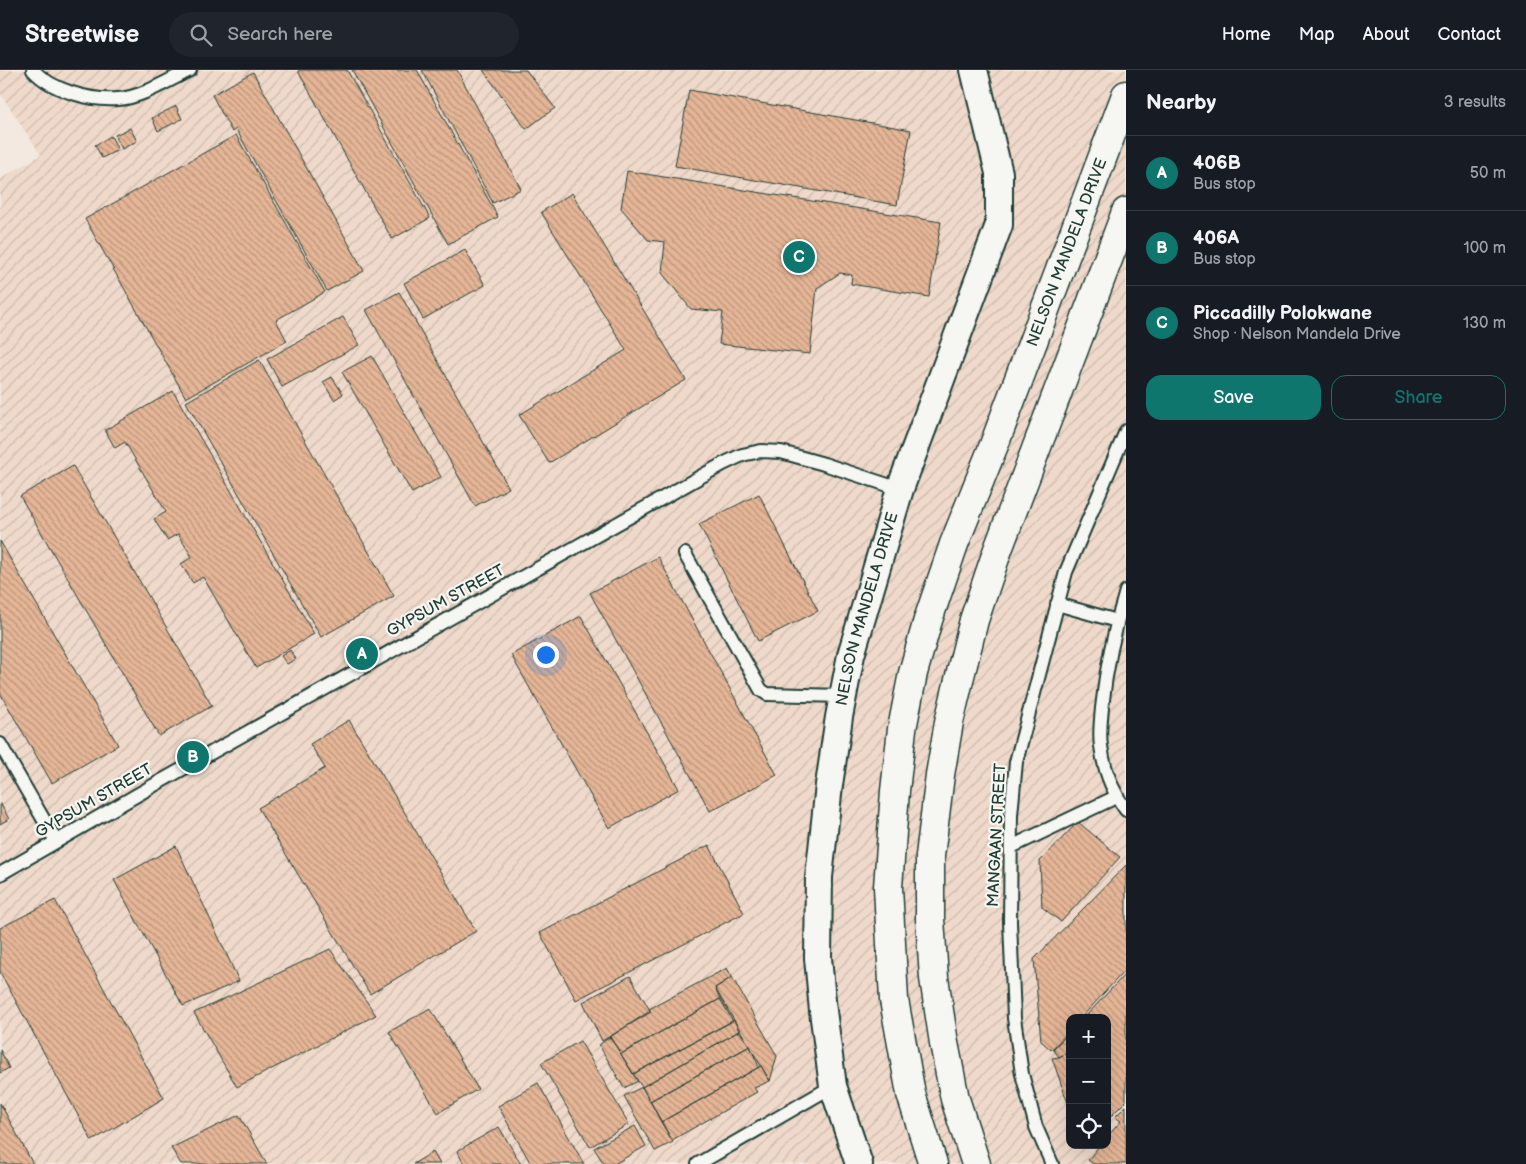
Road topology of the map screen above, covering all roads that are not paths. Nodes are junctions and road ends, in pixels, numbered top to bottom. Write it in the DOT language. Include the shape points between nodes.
graph roads {
  1 [pos="190,70"];
  2 [pos="974,70"];
  3 [pos="35,72"];
  4 [pos="1126,96"];
  5 [pos="1126,212"];
  6 [pos="1126,431"];
  7 [pos="900,488"];
  8 [pos="685,554"];
  9 [pos="1126,591"];
  10 [pos="1057,604"];
  11 [pos="1117,621"];
  12 [pos="842,696"];
  13 [pos="0,744"];
  14 [pos="1116,797"];
  15 [pos="1126,810"];
  16 [pos="56,841"];
  17 [pos="1011,847"];
  18 [pos="0,874"];
  19 [pos="833,1086"];
  20 [pos="698,1164"];
  21 [pos="859,1164"];
  22 [pos="934,1164"];
  23 [pos="976,1164"];
  24 [pos="1052,1164"];
  1 -- 3 [label="lane" via="119,100 64,91"];
  2 -- 7 [label="street, NELSON MANDELA DRIVE" via="1000,173 999,225"];
  4 -- 22 [label="main road, NELSON MANDELA DRIVE" via="954,544 913,673 902,729 888,887 894,1000 911,1094"];
  5 -- 23 [label="main road" via="974,620 949,722 940,775 930,856 934,978 955,1099"];
  6 -- 10 [label="lane, MANGAAN STREET" via="1066,572"];
  7 -- 12 [label="street, NELSON MANDELA DRIVE"];
  7 -- 16 [label="lane, GYPSUM STREET" via="781,452 761,451 729,461"];
  8 -- 12 [label="lane" via="761,690 767,694"];
  9 -- 11 [label="lane"];
  10 -- 11 [label="lane"];
  10 -- 17 [label="lane, MANGAAN STREET" via="1016,762"];
  11 -- 14 [label="lane" via="1105,676 1100,744 1105,770"];
  12 -- 19 [label="street, NELSON MANDELA DRIVE" via="828,785 819,877 818,958"];
  13 -- 16 [label="lane"];
  14 -- 15 [label="lane"];
  14 -- 17 [label="lane"];
  16 -- 18 [label="lane, GYPSUM STREET"];
  17 -- 24 [label="lane, MANGAAN STREET" via="1014,1018 1022,1074 1036,1127"];
  19 -- 20 [label="lane"];
  19 -- 21 [label="street, NELSON MANDELA DRIVE"];
}
